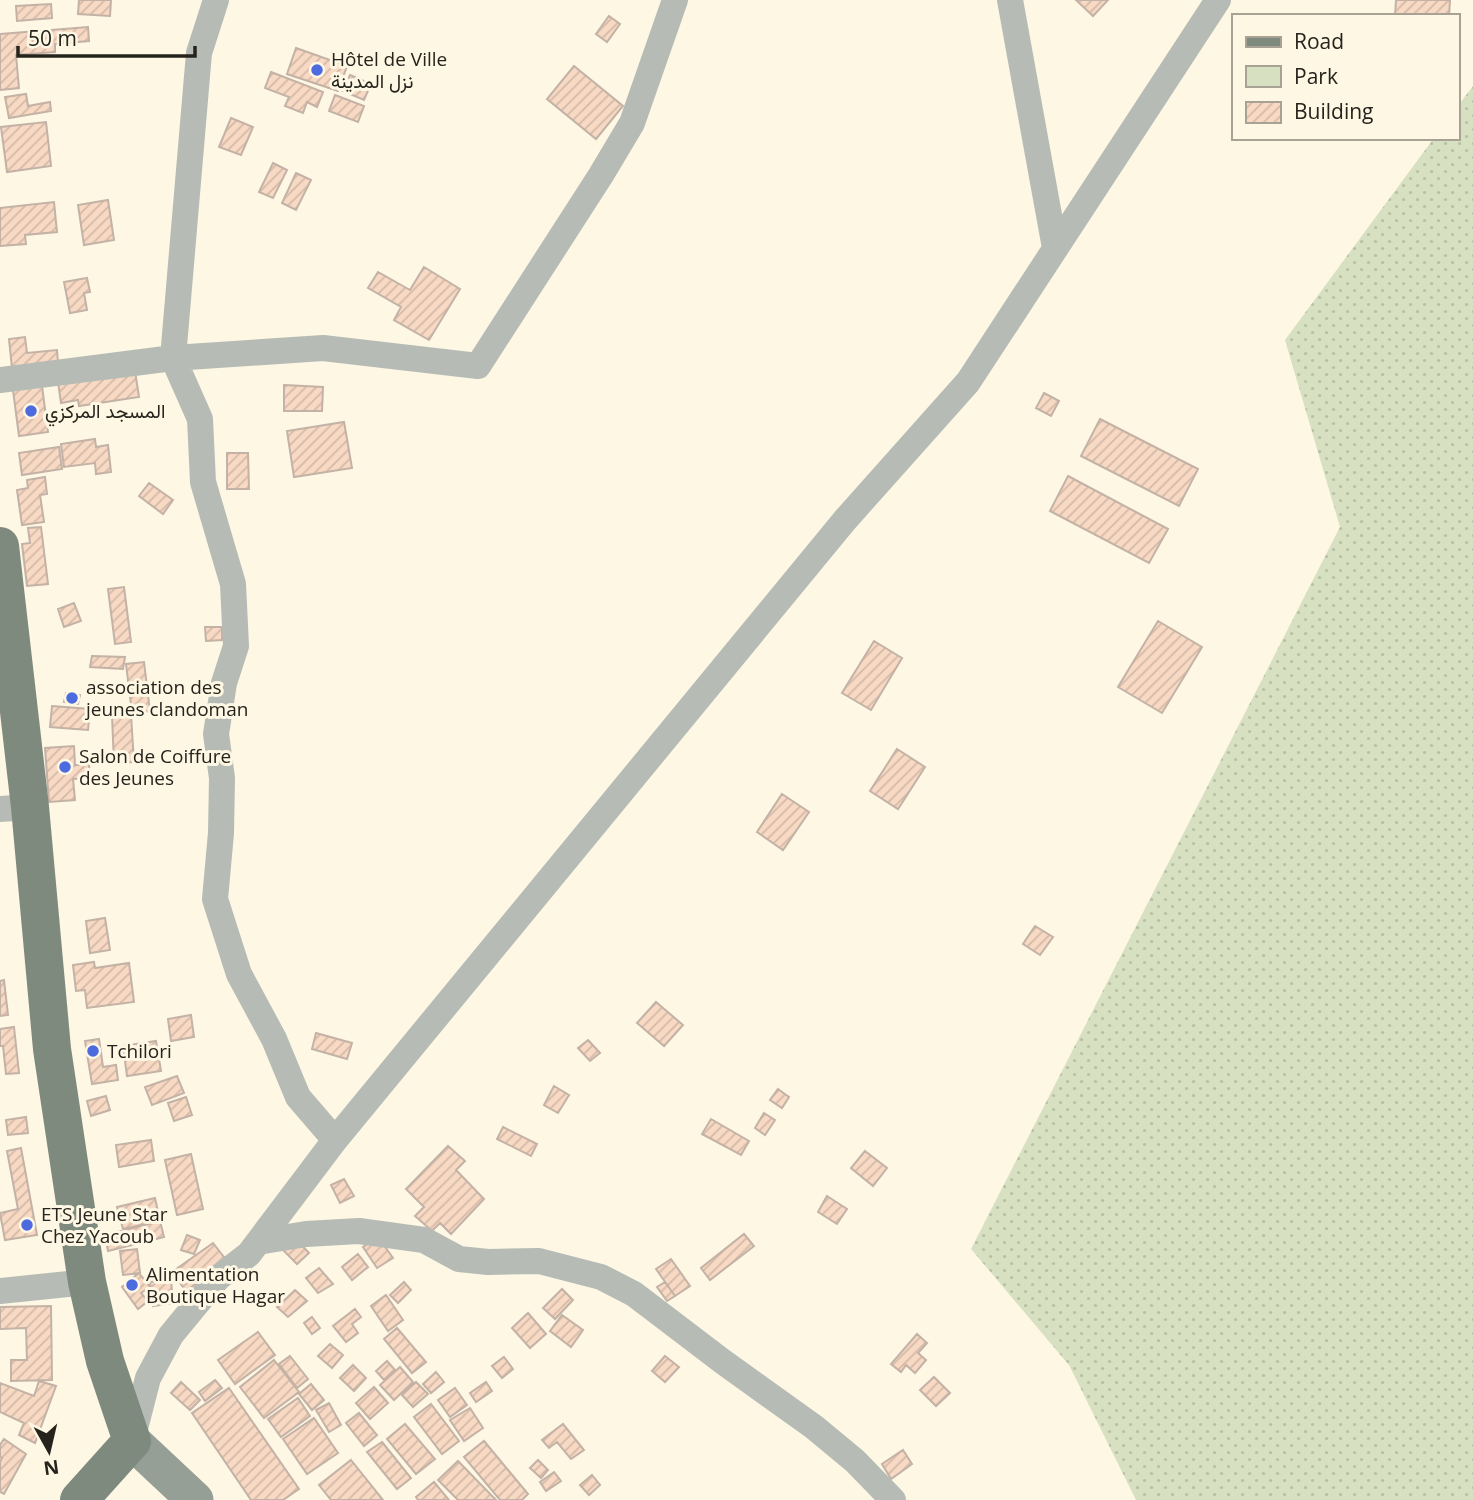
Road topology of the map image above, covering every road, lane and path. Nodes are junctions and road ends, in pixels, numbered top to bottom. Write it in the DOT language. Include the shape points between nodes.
graph roads {
  1 [pos="216,0"];
  2 [pos="674,0"];
  3 [pos="1010,0"];
  4 [pos="1218,0"];
  5 [pos="1055,248"];
  6 [pos="173,358"];
  7 [pos="0,380"];
  8 [pos="0,546"];
  9 [pos="15,808"];
  10 [pos="335,1140"];
  11 [pos="258,1242"];
  12 [pos="87,1282"];
  13 [pos="0,1291"];
  14 [pos="132,1441"];
  15 [pos="79,1500"];
  16 [pos="195,1500"];
  17 [pos="893,1500"];
  1 -- 6 [label="street" via="199,53"];
  2 -- 6 [label="street" via="632,123 478,366 323,348"];
  3 -- 5 [label="street"];
  4 -- 5 [label="street"];
  5 -- 10 [label="street" via="968,382 836,530"];
  6 -- 7 [label="street"];
  6 -- 10 [label="street" via="200,419 203,482 233,584 236,646 216,734 222,778 215,899 239,974 298,1097"];
  8 -- 9 [label="main road"];
  9 -- 12 [label="main road"];
  10 -- 11 [label="street"];
  11 -- 14 [label="street" via="218,1278 171,1335 148,1378"];
  11 -- 17 [label="street" via="359,1231 424,1240 459,1259 539,1261 601,1277 634,1294 814,1427 856,1461"];
  12 -- 13 [label="street"];
  12 -- 14 [label="main road"];
  14 -- 15 [label="main road"];
  14 -- 16 [label="main road"];
}
